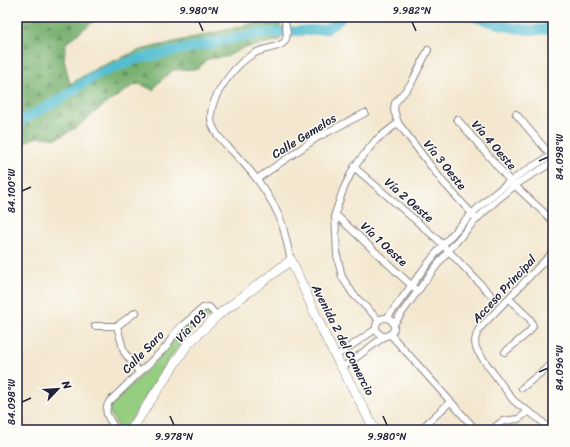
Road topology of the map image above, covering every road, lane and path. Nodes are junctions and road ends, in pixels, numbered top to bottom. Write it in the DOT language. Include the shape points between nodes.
graph roads {
  1 [pos="284,17"];
  2 [pos="428,50"];
  3 [pos="364,113"];
  4 [pos="516,114"];
  5 [pos="457,119"];
  6 [pos="398,124"];
  7 [pos="553,156"];
  8 [pos="553,162"];
  9 [pos="354,167"];
  10 [pos="257,179"];
  11 [pos="513,183"];
  12 [pos="472,213"];
  13 [pos="335,214"];
  14 [pos="477,218"];
  15 [pos="553,222"];
  16 [pos="442,245"];
  17 [pos="448,251"];
  18 [pos="553,252"];
  19 [pos="291,260"];
  20 [pos="412,286"];
  21 [pos="418,291"];
  22 [pos="490,294"];
  23 [pos="509,299"];
  24 [pos="136,312"];
  25 [pos="216,316"];
  26 [pos="387,318"];
  27 [pos="378,320"];
  28 [pos="394,324"];
  29 [pos="95,326"];
  30 [pos="117,326"];
  31 [pos="376,329"];
  32 [pos="388,335"];
  33 [pos="505,352"];
  34 [pos="336,356"];
  35 [pos="553,363"];
  36 [pos="342,368"];
  37 [pos="139,372"];
  38 [pos="522,388"];
  39 [pos="450,402"];
  40 [pos="528,412"];
  41 [pos="116,430"];
  42 [pos="131,430"];
  43 [pos="375,430"];
  44 [pos="420,430"];
  45 [pos="476,430"];
  46 [pos="491,430"];
  47 [pos="549,430"];
  1 -- 10 [label="street" via="287,37 285,42 280,46 254,53 242,62 224,83 210,116 216,132"];
  2 -- 6 [label="street" via="411,84 395,103"];
  3 -- 10 [label="street, Calle Gemelos" via="318,137"];
  4 -- 7 [label="street"];
  5 -- 11 [label="street, Vía 4 Oeste"];
  6 -- 9 [label="street" via="376,140"];
  6 -- 12 [label="street, Vía 3 Oeste" via="443,182"];
  7 -- 11 [label="street"];
  8 -- 11 [label="street"];
  9 -- 13 [label="street"];
  9 -- 16 [label="street, Vía 2 Oeste"];
  10 -- 19 [label="street" via="279,217"];
  11 -- 12 [label="street"];
  11 -- 14 [label="street"];
  11 -- 15 [label="street, Vía 4 Oeste"];
  12 -- 14 [label="street, Vía 3 Oeste"];
  12 -- 16 [label="street"];
  13 -- 20 [label="street, Vía 1 Oeste"];
  13 -- 27 [label="street" via="337,255 342,277 353,294"];
  14 -- 17 [label="street"];
  16 -- 17 [label="street, Vía 2 Oeste"];
  16 -- 20 [label="street"];
  17 -- 21 [label="street"];
  17 -- 22 [label="street, Vía 2 Oeste"];
  18 -- 23 [label="street, Acceso Principal"];
  19 -- 25 [label="main road, Vía 103"];
  19 -- 34 [label="main road, Avenida 2 del Comercio"];
  20 -- 21 [label="street, Vía 1 Oeste"];
  20 -- 26 [label="street"];
  21 -- 28 [label="street"];
  23 -- 33 [label="street" via="530,319 533,326"];
  23 -- 40 [label="street, Acceso Principal" via="480,329 474,341 478,352 513,400"];
  24 -- 30 [label="street"];
  25 -- 37 [label="street, Calle Saro" via="208,307 203,308 177,330 166,347"];
  25 -- 42 [label="main road, Vía 103" via="187,345"];
  26 -- 27 [label="street"];
  26 -- 28 [label="street"];
  27 -- 31 [label="street"];
  28 -- 32 [label="street" via="394,330"];
  29 -- 30 [label="street"];
  30 -- 37 [label="street" via="124,352"];
  31 -- 32 [label="street" via="380,334"];
  31 -- 34 [label="street"];
  32 -- 36 [label="street"];
  32 -- 39 [label="street"];
  34 -- 36 [label="main road, Avenida 2 del Comercio"];
  35 -- 38 [label="street"];
  36 -- 43 [label="main road, Avenida 2 del Comercio"];
  37 -- 41 [label="street, Calle Saro" via="106,407 106,414"];
  39 -- 44 [label="street"];
  39 -- 45 [label="street"];
  40 -- 46 [label="street" via="518,420 503,421"];
  40 -- 47 [label="street"];
}
